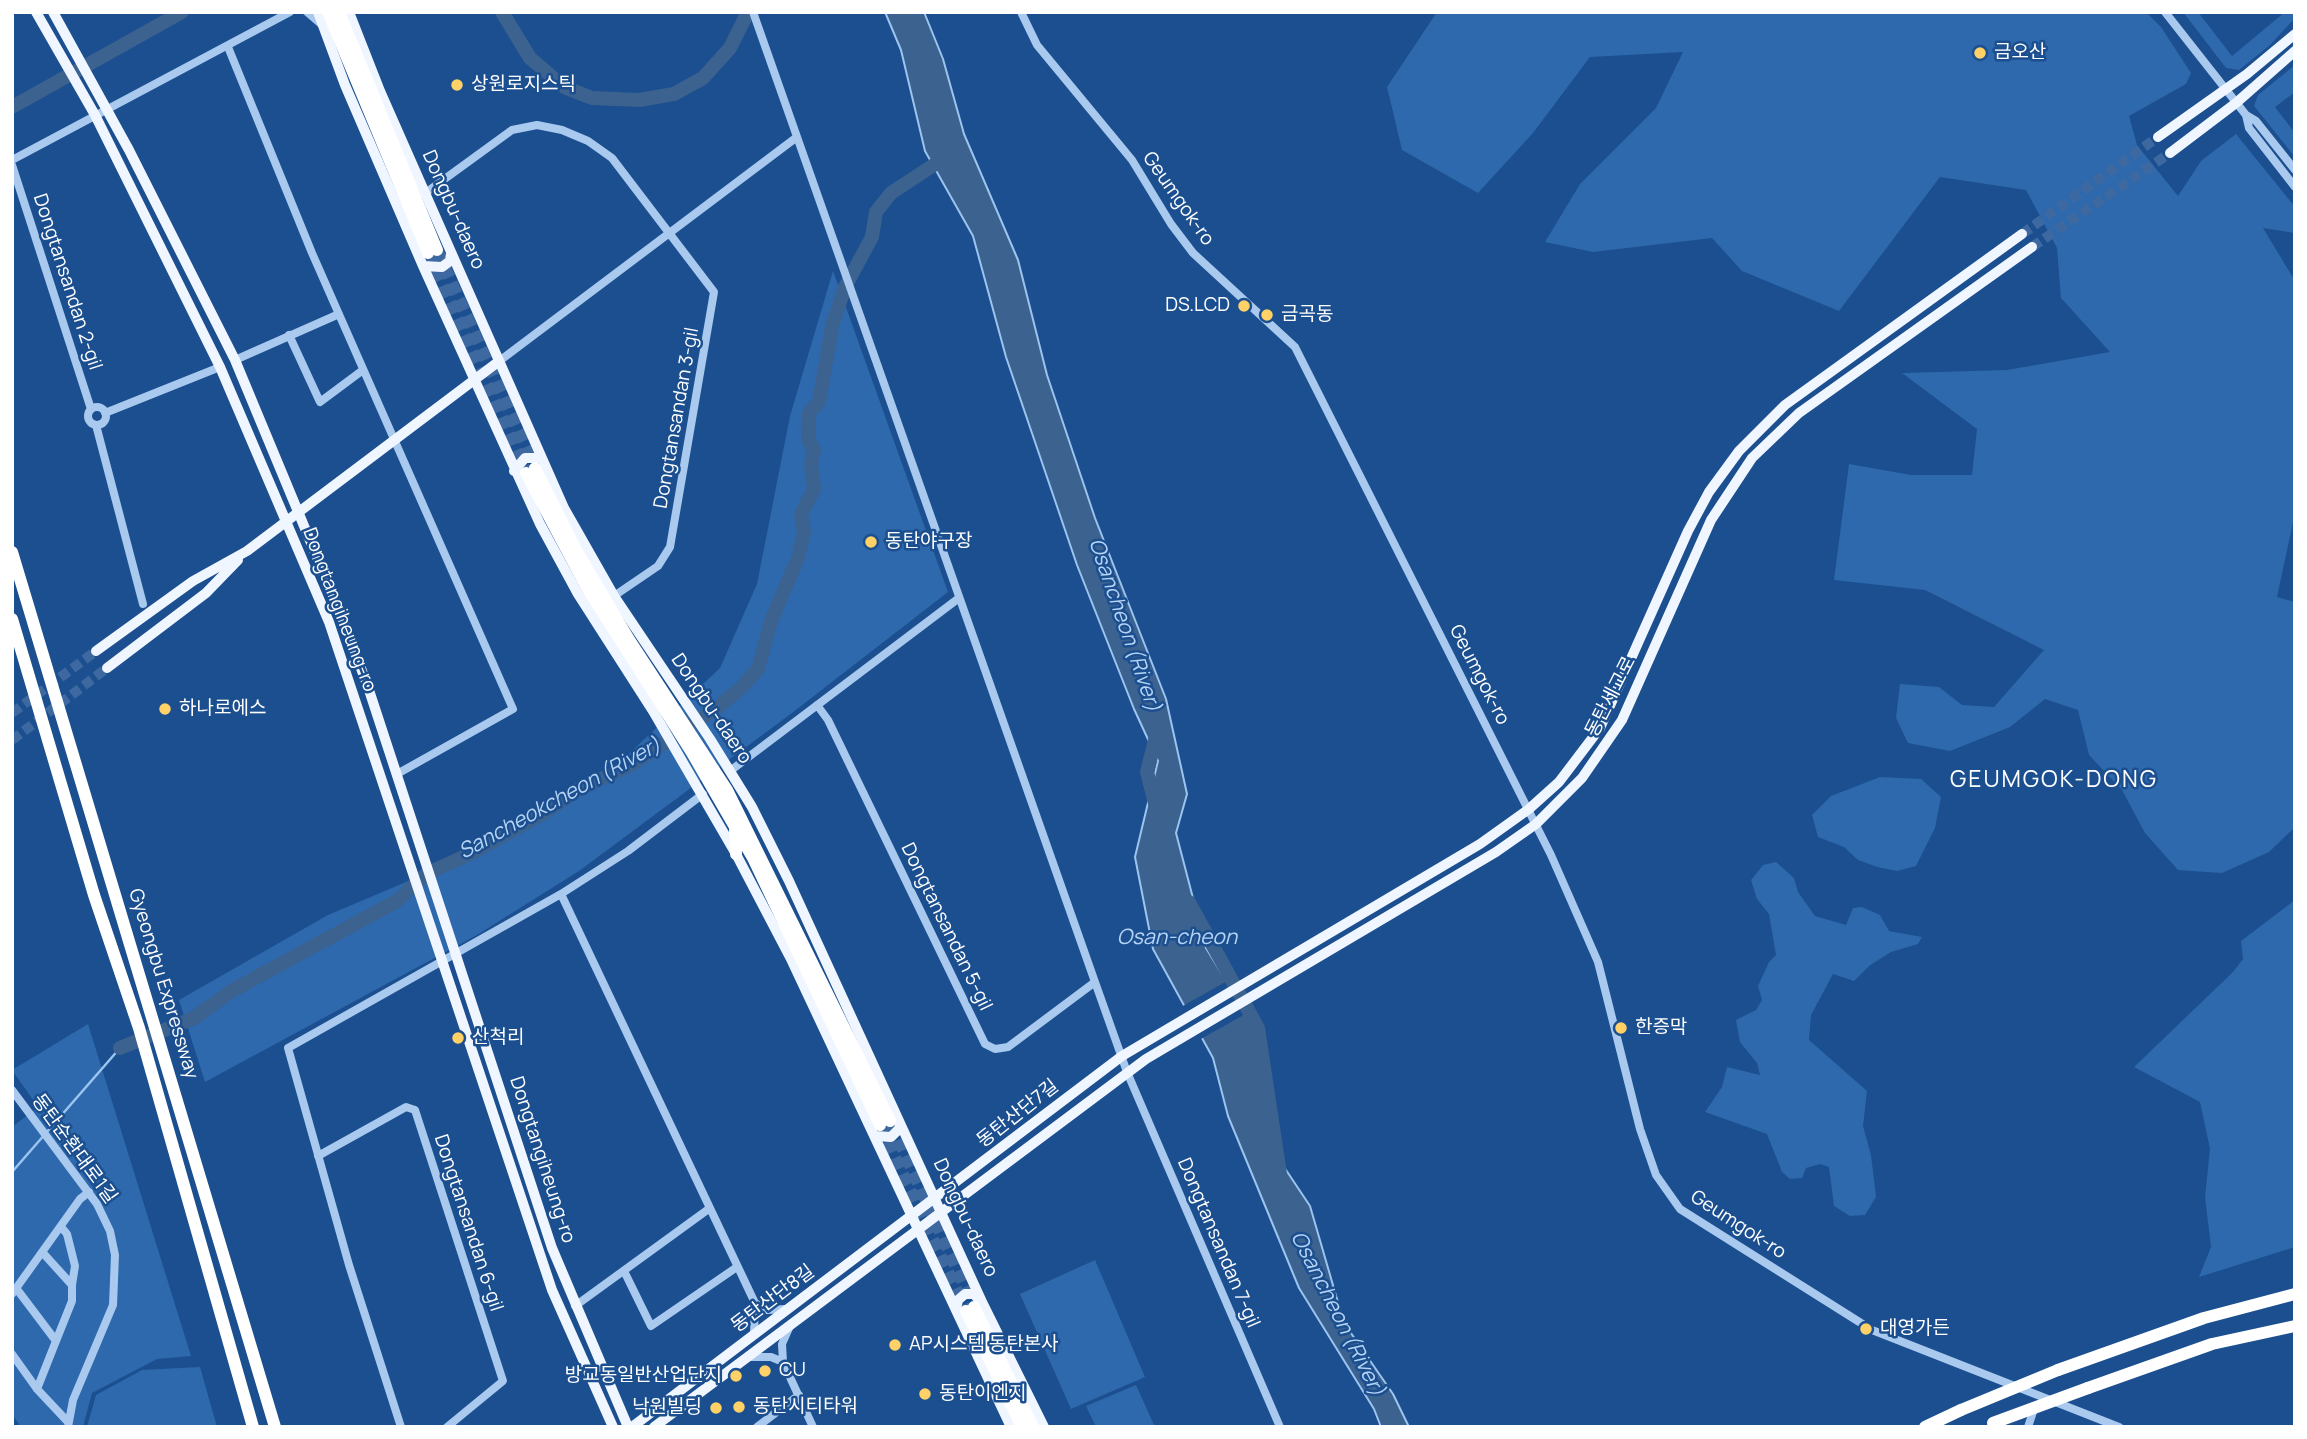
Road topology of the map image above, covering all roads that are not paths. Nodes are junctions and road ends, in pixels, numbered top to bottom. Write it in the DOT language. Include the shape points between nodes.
graph roads {
  1 [pos="36,12"];
  2 [pos="53,12"];
  3 [pos="290,12"];
  4 [pos="307,12"];
  5 [pos="318,12"];
  6 [pos="328,12"];
  7 [pos="339,12"];
  8 [pos="349,12"];
  9 [pos="753,12"];
  10 [pos="1021,12"];
  11 [pos="2165,12"];
  12 [pos="324,27"];
  13 [pos="2295,34"];
  14 [pos="228,47"];
  15 [pos="2295,51"];
  16 [pos="2225,89"];
  17 [pos="2236,103"];
  18 [pos="108,109"];
  19 [pos="95,115"];
  20 [pos="2246,115"];
  21 [pos="797,137"];
  22 [pos="2158,137"];
  23 [pos="2169,153"];
  24 [pos="12,160"];
  25 [pos="12,165"];
  26 [pos="2295,170"];
  27 [pos="2295,187"];
  28 [pos="424,194"];
  29 [pos="670,233"];
  30 [pos="2022,234"];
  31 [pos="2032,247"];
  32 [pos="451,253"];
  33 [pos="423,266"];
  34 [pos="339,314"];
  35 [pos="289,335"];
  36 [pos="235,360"];
  37 [pos="498,362"];
  38 [pos="220,367"];
  39 [pos="363,370"];
  40 [pos="474,380"];
  41 [pos="91,409"];
  42 [pos="105,413"];
  43 [pos="96,425"];
  44 [pos="394,439"];
  45 [pos="529,467"];
  46 [pos="298,513"];
  47 [pos="286,522"];
  48 [pos="247,551"];
  49 [pos="12,552"];
  50 [pos="614,596"];
  51 [pos="959,598"];
  52 [pos="143,604"];
  53 [pos="12,619"];
  54 [pos="96,651"];
  55 [pos="107,668"];
  56 [pos="817,705"];
  57 [pos="679,723"];
  58 [pos="697,749"];
  59 [pos="730,771"];
  60 [pos="397,774"];
  61 [pos="703,794"];
  62 [pos="751,807"];
  63 [pos="1529,809"];
  64 [pos="1536,824"];
  65 [pos="735,827"];
  66 [pos="736,854"];
  67 [pos="561,894"];
  68 [pos="456,956"];
  69 [pos="443,963"];
  70 [pos="1095,982"];
  71 [pos="1122,1056"];
  72 [pos="1127,1072"];
  73 [pos="12,1090"];
  74 [pos="886,1126"];
  75 [pos="318,1156"];
  76 [pos="89,1192"];
  77 [pos="935,1200"];
  78 [pos="710,1208"];
  79 [pos="941,1214"];
  80 [pos="912,1217"];
  81 [pos="62,1227"];
  82 [pos="919,1230"];
  83 [pos="43,1253"];
  84 [pos="737,1267"];
  85 [pos="626,1275"];
  86 [pos="72,1285"];
  87 [pos="14,1291"];
  88 [pos="2295,1294"];
  89 [pos="755,1303"];
  90 [pos="575,1306"];
  91 [pos="793,1306"];
  92 [pos="969,1308"];
  93 [pos="790,1326"];
  94 [pos="2295,1326"];
  95 [pos="754,1335"];
  96 [pos="56,1341"];
  97 [pos="12,1354"];
  98 [pos="749,1357"];
  99 [pos="783,1362"];
  100 [pos="37,1389"];
  101 [pos="799,1395"];
  102 [pos="2038,1397"];
  103 [pos="68,1424"];
  104 [pos="1988,1425"];
  105 [pos="253,1427"];
  106 [pos="275,1427"];
  107 [pos="401,1427"];
  108 [pos="447,1427"];
  109 [pos="613,1427"];
  110 [pos="630,1427"];
  111 [pos="654,1427"];
  112 [pos="757,1427"];
  113 [pos="813,1427"];
  114 [pos="1011,1427"];
  115 [pos="1022,1427"];
  116 [pos="1033,1427"];
  117 [pos="1044,1427"];
  118 [pos="1280,1427"];
  119 [pos="1925,1427"];
  120 [pos="2028,1427"];
  121 [pos="2119,1427"];
  1 -- 19 [label="main road, Dongtangiheung-ro"];
  2 -- 18 [label="main road, Dongtangiheung-ro"];
  3 -- 14 [label="street"];
  4 -- 12 [label="street"];
  5 -- 12 [label="main road, Dongbu-daero"];
  6 -- 7 [label="highway, Dongbu-daero" via="433,251"];
  8 -- 28 [label="main road, Dongbu-daero"];
  9 -- 21 [label="street"];
  10 -- 63 [label="street, Geumgok-ro" via="1037,45 1132,160 1193,253 1295,346"];
  11 -- 16 [label="street"];
  12 -- 33 [label="main road, Dongbu-daero"];
  13 -- 16 [label="main road"];
  14 -- 18 [label="street"];
  14 -- 34 [label="street"];
  15 -- 17 [label="main road"];
  16 -- 17 [label="street"];
  16 -- 22 [label="main road"];
  17 -- 20 [label="street"];
  17 -- 23 [label="main road"];
  18 -- 19 [label="street"];
  18 -- 36 [label="main road, Dongtangiheung-ro"];
  19 -- 24 [label="street"];
  19 -- 38 [label="main road, Dongtangiheung-ro"];
  20 -- 26 [label="street"];
  20 -- 27 [label="street" via="2249,128"];
  21 -- 29 [label="street"];
  21 -- 51 [label="street"];
  25 -- 41 [label="street, Dongtansandan 2-gil"];
  28 -- 29 [label="street, Dongtansandan 3-gil" via="512,130 549,126 588,141 612,158"];
  28 -- 32 [label="main road, Dongbu-daero"];
  29 -- 37 [label="street"];
  29 -- 50 [label="street, Dongtansandan 3-gil" via="714,292 670,547 658,566"];
  30 -- 63 [label="main road, 동탄세교로" via="1805,390 1749,439 1699,510 1600,728 1564,775"];
  31 -- 64 [label="main road, 동탄세교로" via="1800,413 1752,458 1706,531 1622,720 1583,778"];
  32 -- 33 [label="main road" via="442,267"];
  32 -- 37 [label="main road, Dongbu-daero"];
  33 -- 40 [label="main road, Dongbu-daero"];
  34 -- 35 [label="street"];
  34 -- 39 [label="street"];
  35 -- 36 [label="street"];
  35 -- 39 [label="street" via="320,402"];
  36 -- 46 [label="main road, Dongtangiheung-ro"];
  37 -- 40 [label="main road"];
  37 -- 45 [label="main road, Dongbu-daero"];
  38 -- 42 [label="street"];
  38 -- 47 [label="main road, Dongtangiheung-ro"];
  39 -- 44 [label="street"];
  40 -- 44 [label="main road"];
  40 -- 45 [label="main road, Dongbu-daero"];
  41 -- 42 [label="street" via="98,407"];
  41 -- 43 [label="street" via="88,419"];
  42 -- 43 [label="street" via="104,422"];
  43 -- 52 [label="street"];
  44 -- 46 [label="main road"];
  44 -- 60 [label="street" via="513,709"];
  45 -- 50 [label="main road, Dongbu-daero"];
  45 -- 57 [label="highway, Dongbu-daero" via="588,590"];
  46 -- 47 [label="main road"];
  46 -- 60 [label="main road, Dongtangiheung-ro" via="346,627"];
  47 -- 48 [label="main road"];
  47 -- 69 [label="main road, Dongtangiheung-ro" via="329,622"];
  48 -- 54 [label="main road" via="192,581"];
  48 -- 55 [label="main road" via="206,593"];
  49 -- 106 [label="highway, Gyeongbu Expressway"];
  50 -- 57 [label="main road, Dongbu-daero"];
  51 -- 56 [label="street"];
  51 -- 70 [label="street"];
  53 -- 105 [label="highway, Gyeongbu Expressway" via="139,1028"];
  56 -- 59 [label="street"];
  56 -- 70 [label="street, Dongtansandan 5-gil" via="985,1044 995,1049 1008,1047"];
  57 -- 58 [label="highway, Dongbu-daero"];
  57 -- 58 [label="main road, Dongbu-daero"];
  58 -- 59 [label="main road, Dongbu-daero"];
  58 -- 61 [label="main road, Dongbu-daero"];
  58 -- 62 [label="highway" via="713,756 743,806"];
  58 -- 65 [label="highway, Dongbu-daero"];
  58 -- 74 [label="highway, Dongbu-daero" via="762,855"];
  59 -- 62 [label="main road, Dongbu-daero"];
  60 -- 68 [label="main road, Dongtangiheung-ro"];
  61 -- 66 [label="main road, Dongbu-daero"];
  61 -- 67 [label="street"];
  62 -- 74 [label="main road, Dongbu-daero"];
  63 -- 64 [label="street, Geumgok-ro"];
  63 -- 71 [label="main road, 동탄세교로" via="1480,844"];
  64 -- 72 [label="main road, 동탄세교로"];
  64 -- 102 [label="street, Geumgok-ro" via="1598,962 1656,1175 1680,1209 1883,1334"];
  65 -- 66 [label="highway"];
  65 -- 74 [label="highway, Dongbu-daero"];
  66 -- 74 [label="main road, Dongbu-daero"];
  67 -- 68 [label="street"];
  67 -- 78 [label="street"];
  68 -- 69 [label="street"];
  68 -- 90 [label="main road, Dongtangiheung-ro"];
  69 -- 75 [label="street" via="288,1048"];
  69 -- 109 [label="main road, Dongtangiheung-ro" via="552,1290"];
  70 -- 71 [label="street"];
  71 -- 72 [label="street, Dongtansandan 7-gil"];
  71 -- 77 [label="main road, 동탄산단7길"];
  72 -- 79 [label="main road, 동탄산단7길"];
  72 -- 118 [label="street, Dongtansandan 7-gil"];
  73 -- 76 [label="street, 동탄순환대로1길"];
  74 -- 77 [label="main road, Dongbu-daero"];
  74 -- 80 [label="main road, Dongbu-daero"];
  75 -- 107 [label="street"];
  75 -- 108 [label="street, Dongtansandan 6-gil" via="406,1107 415,1110 503,1381"];
  76 -- 81 [label="street"];
  76 -- 103 [label="street, 동탄순환대로1길" via="113,1242 115,1293 109,1318 73,1399"];
  77 -- 79 [label="main road, Dongbu-daero"];
  77 -- 80 [label="main road, 동탄산단8길"];
  78 -- 84 [label="street"];
  78 -- 90 [label="street"];
  79 -- 82 [label="main road, 동탄산단8길"];
  79 -- 92 [label="main road, Dongbu-daero"];
  80 -- 82 [label="main road, Dongbu-daero"];
  80 -- 91 [label="main road, 동탄산단8길"];
  81 -- 83 [label="street"];
  81 -- 86 [label="street" via="75,1266"];
  82 -- 92 [label="main road, Dongbu-daero"];
  82 -- 93 [label="main road, 동탄산단8길"];
  83 -- 86 [label="street"];
  83 -- 87 [label="street"];
  84 -- 85 [label="street" via="651,1326"];
  84 -- 89 [label="street"];
  86 -- 96 [label="street" via="72,1301"];
  87 -- 96 [label="street"];
  88 -- 119 [label="highway, bridge" via="2204,1318 2058,1370"];
  89 -- 91 [label="street" via="775,1311"];
  89 -- 95 [label="street"];
  90 -- 110 [label="main road, Dongtangiheung-ro"];
  91 -- 95 [label="main road, 동탄산단8길"];
  92 -- 114 [label="main road, Dongbu-daero"];
  92 -- 115 [label="highway, Dongbu-daero"];
  92 -- 116 [label="highway, Dongbu-daero"];
  92 -- 117 [label="main road, Dongbu-daero"];
  93 -- 98 [label="main road, 동탄산단8길"];
  93 -- 99 [label="street" via="782,1344"];
  94 -- 104 [label="highway, bridge" via="2212,1344"];
  95 -- 110 [label="main road, 동탄산단8길"];
  96 -- 100 [label="street"];
  97 -- 100 [label="street"];
  98 -- 99 [label="street"];
  98 -- 111 [label="main road, 동탄산단8길"];
  99 -- 101 [label="street"];
  100 -- 103 [label="street"];
  101 -- 112 [label="street"];
  101 -- 113 [label="street"];
  102 -- 120 [label="street"];
  102 -- 121 [label="street, Geumgok-ro"];
}
